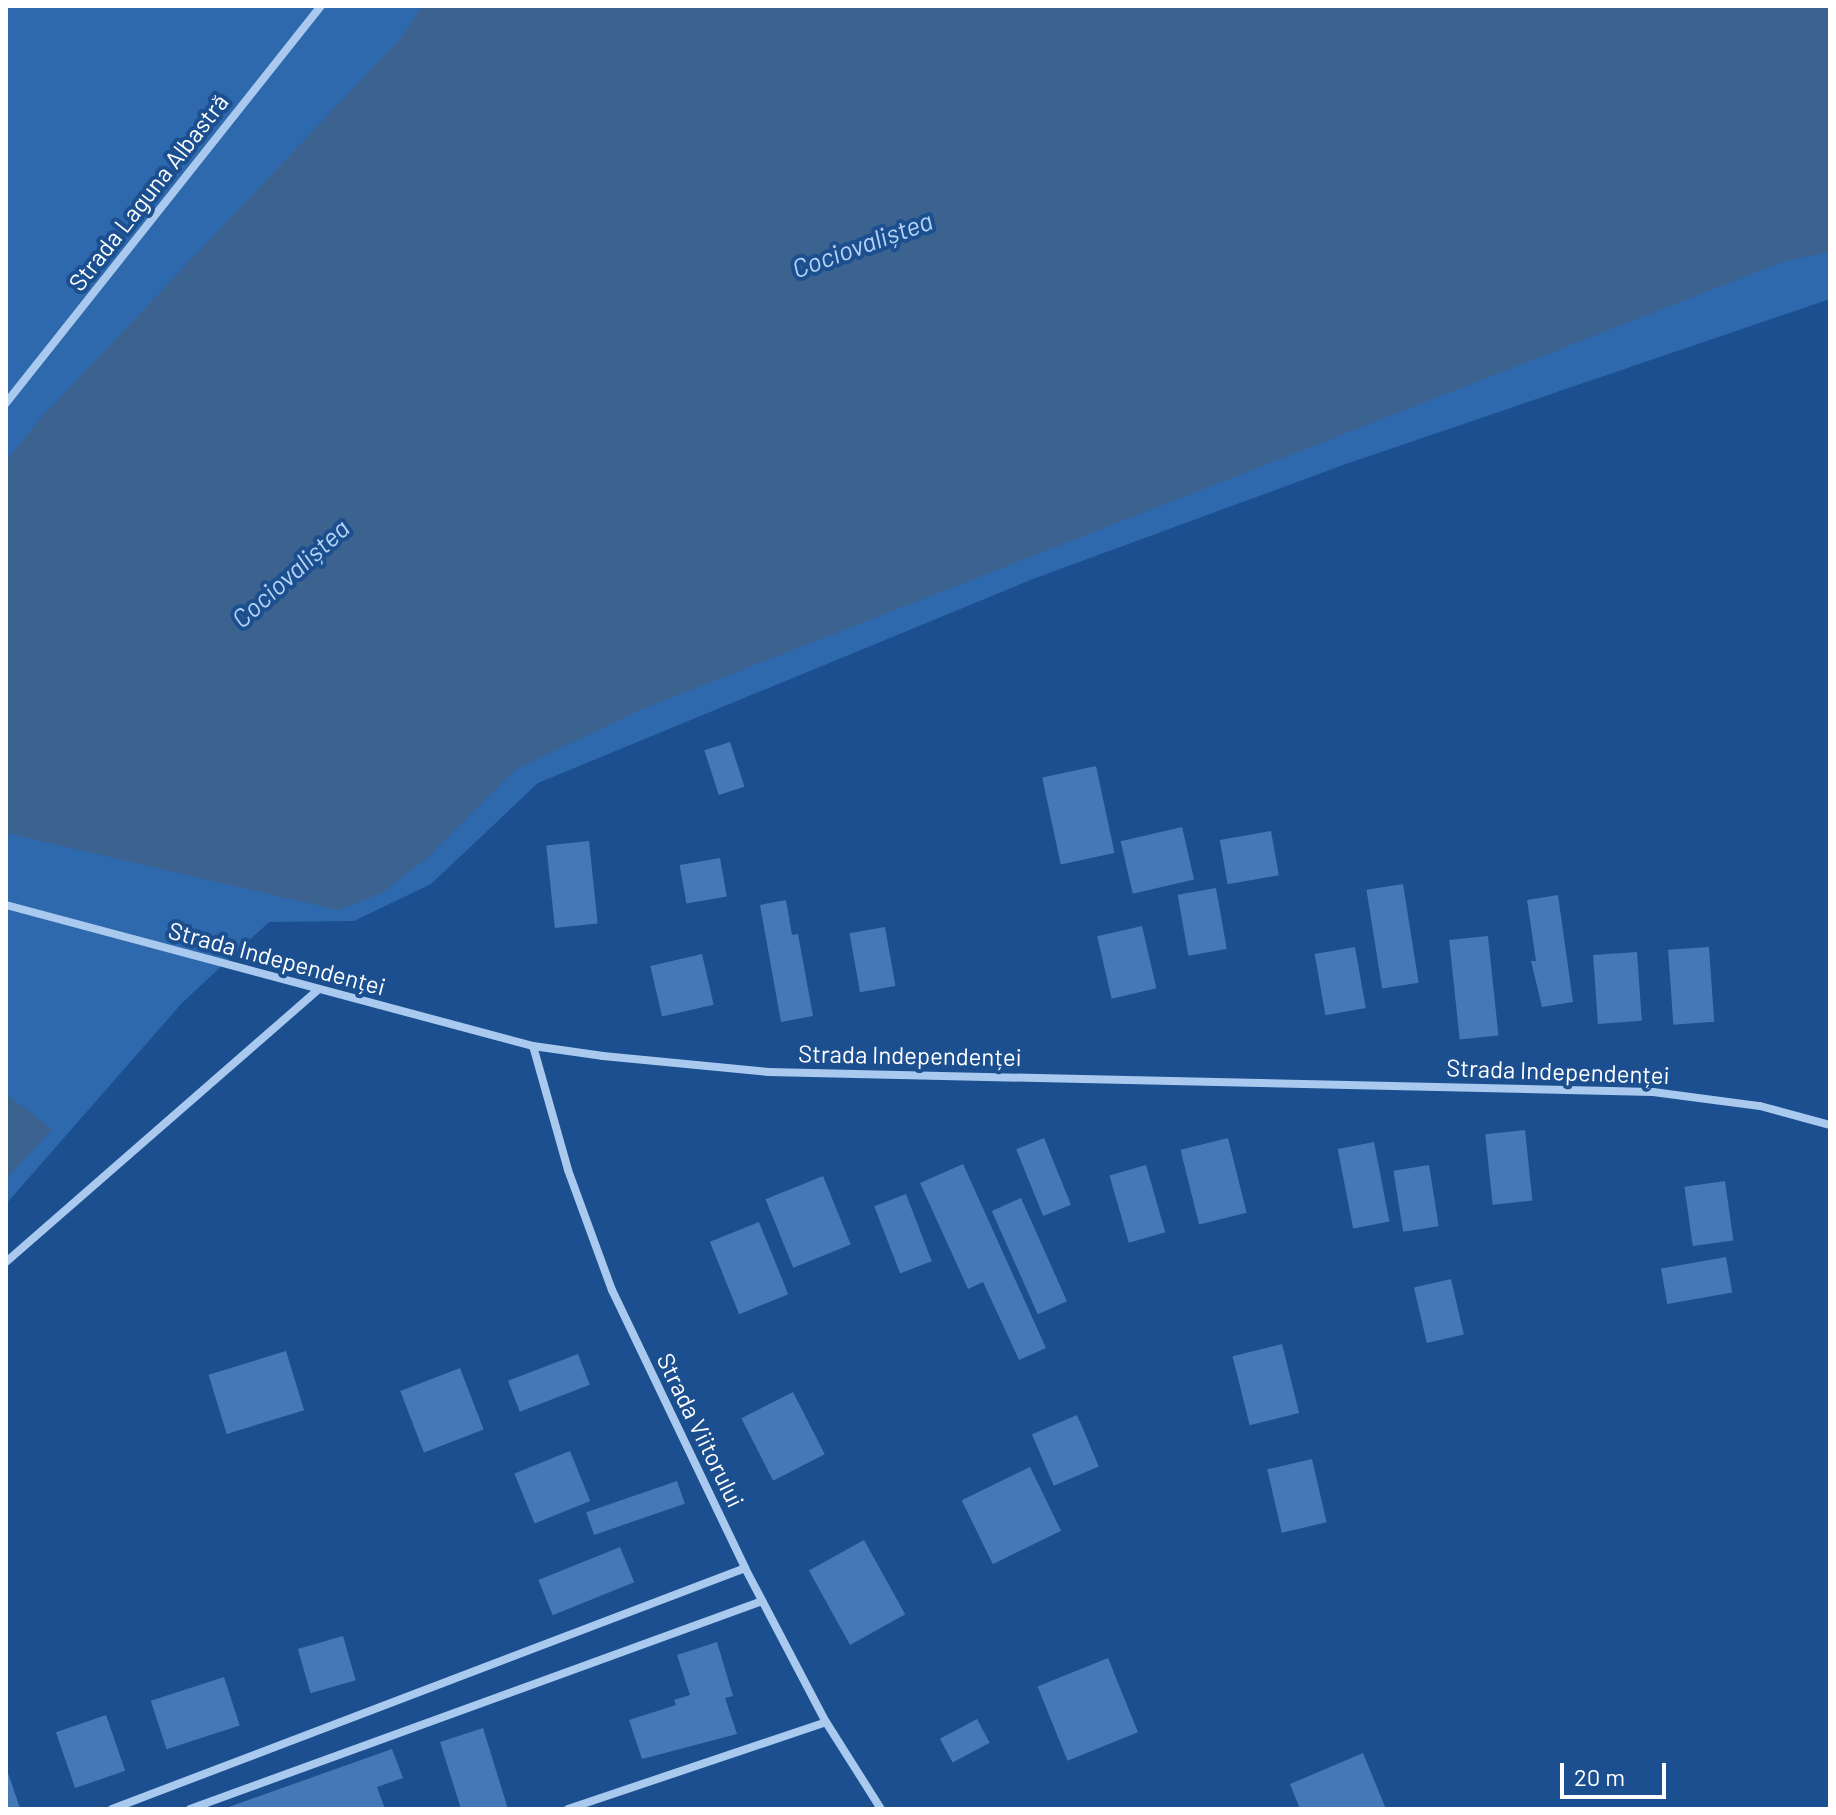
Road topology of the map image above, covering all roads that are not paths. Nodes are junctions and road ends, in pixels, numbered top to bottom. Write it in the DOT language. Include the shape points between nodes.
graph roads {
  1 [pos="321,6"];
  2 [pos="6,403"];
  3 [pos="6,905"];
  4 [pos="317,991"];
  5 [pos="533,1046"];
  6 [pos="1830,1125"];
  7 [pos="6,1262"];
  8 [pos="745,1568"];
  9 [pos="762,1601"];
  10 [pos="826,1722"];
  11 [pos="112,1809"];
  12 [pos="190,1809"];
  13 [pos="568,1809"];
  14 [pos="881,1809"];
  1 -- 2 [label="street, Strada Laguna Albastră"];
  3 -- 4 [label="street, Strada Independenței"];
  4 -- 5 [label="street, Strada Independenței"];
  4 -- 7 [label="street"];
  5 -- 6 [label="street, Strada Independenței" via="768,1072 1653,1092 1760,1106"];
  5 -- 8 [label="street, Strada Viitorului" via="568,1170 612,1290"];
  8 -- 9 [label="street, Strada Viitorului"];
  8 -- 11 [label="street"];
  9 -- 10 [label="street, Strada Viitorului"];
  9 -- 12 [label="street"];
  10 -- 13 [label="street"];
  10 -- 14 [label="street, Strada Viitorului"];
}
